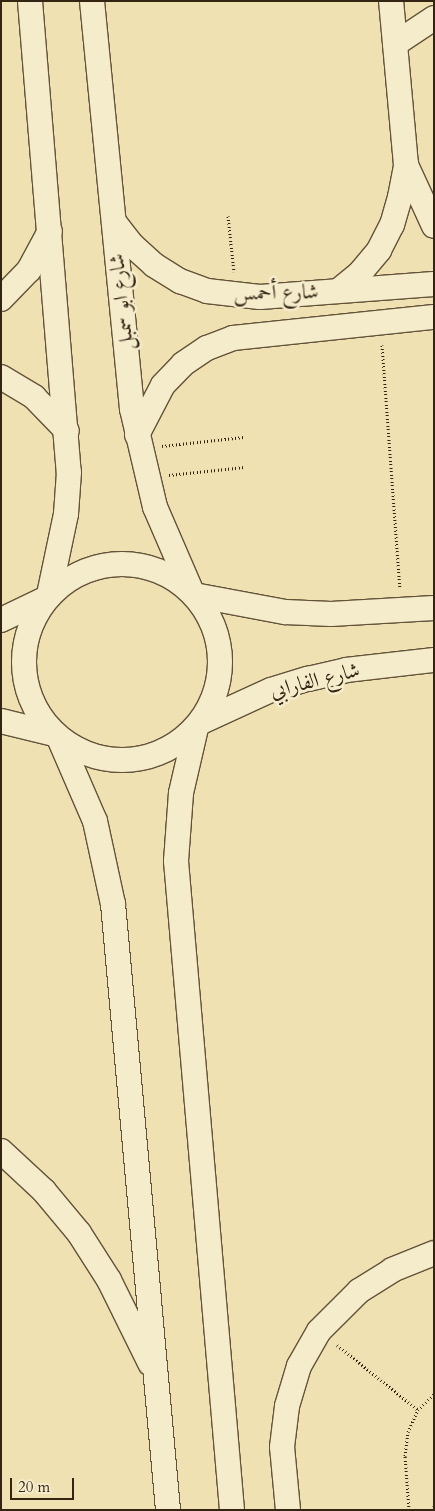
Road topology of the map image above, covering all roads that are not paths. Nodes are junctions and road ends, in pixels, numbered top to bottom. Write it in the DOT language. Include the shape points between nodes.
graph roads {
  1 [pos="30,1"];
  2 [pos="92,1"];
  3 [pos="391,1"];
  4 [pos="434,18"];
  5 [pos="395,44"];
  6 [pos="406,165"];
  7 [pos="114,222"];
  8 [pos="434,226"];
  9 [pos="50,231"];
  10 [pos="434,284"];
  11 [pos="338,291"];
  12 [pos="1,299"];
  13 [pos="434,317"];
  14 [pos="1,377"];
  15 [pos="67,431"];
  16 [pos="138,442"];
  17 [pos="193,594"];
  18 [pos="48,596"];
  19 [pos="434,608"];
  20 [pos="1,620"];
  21 [pos="434,660"];
  22 [pos="1,721"];
  23 [pos="199,725"];
  24 [pos="57,736"];
  25 [pos="1,1151"];
  26 [pos="434,1253"];
  27 [pos="156,1375"];
  28 [pos="166,1486"];
  29 [pos="156,1510"];
  30 [pos="168,1510"];
  31 [pos="232,1510"];
  32 [pos="288,1510"];
  1 -- 9 [label="street"];
  2 -- 7 [label="street, شارع ابو سمبل"];
  3 -- 5 [label="street"];
  4 -- 5 [label="street"];
  5 -- 6 [label="street"];
  6 -- 8 [label="street"];
  6 -- 11 [label="street" via="392,225 379,250 360,273"];
  7 -- 11 [label="street, شارع أحمس" via="132,245 162,270 207,291 237,297"];
  7 -- 16 [label="street, شارع ابو سمبل"];
  9 -- 12 [label="street" via="29,270"];
  9 -- 15 [label="street"];
  10 -- 11 [label="street, شارع أحمس"];
  13 -- 16 [label="street, شارع أحمس" via="261,333 233,338 207,348 183,364 163,385"];
  14 -- 15 [label="street" via="34,397"];
  15 -- 18 [label="street" via="66,514"];
  16 -- 17 [label="street, شارع ابو سمبل" via="166,536"];
  17 -- 18 [label="street" via="171,576 146,567 120,564 70,578"];
  17 -- 19 [label="street" via="285,612 331,614"];
  17 -- 23 [label="street" via="208,614 217,635 221,658 213,702"];
  18 -- 20 [label="street"];
  18 -- 24 [label="street" via="33,619 25,642 23,668 38,715"];
  21 -- 23 [label="street, شارع الفارابي" via="356,669 308,679 235,705"];
  22 -- 24 [label="street"];
  23 -- 24 [label="street" via="177,744 154,755 130,760 105,759 81,752"];
  23 -- 31 [label="street" via="181,793 176,861"];
  24 -- 27 [label="street" via="95,821 112,895"];
  25 -- 27 [label="street" via="44,1191 79,1234 109,1280"];
  26 -- 32 [label="street" via="392,1270 359,1291 319,1331 299,1366 287,1406 282,1447"];
  27 -- 28 [label="street"];
  28 -- 29 [label="street"];
  28 -- 30 [label="street"];
}
